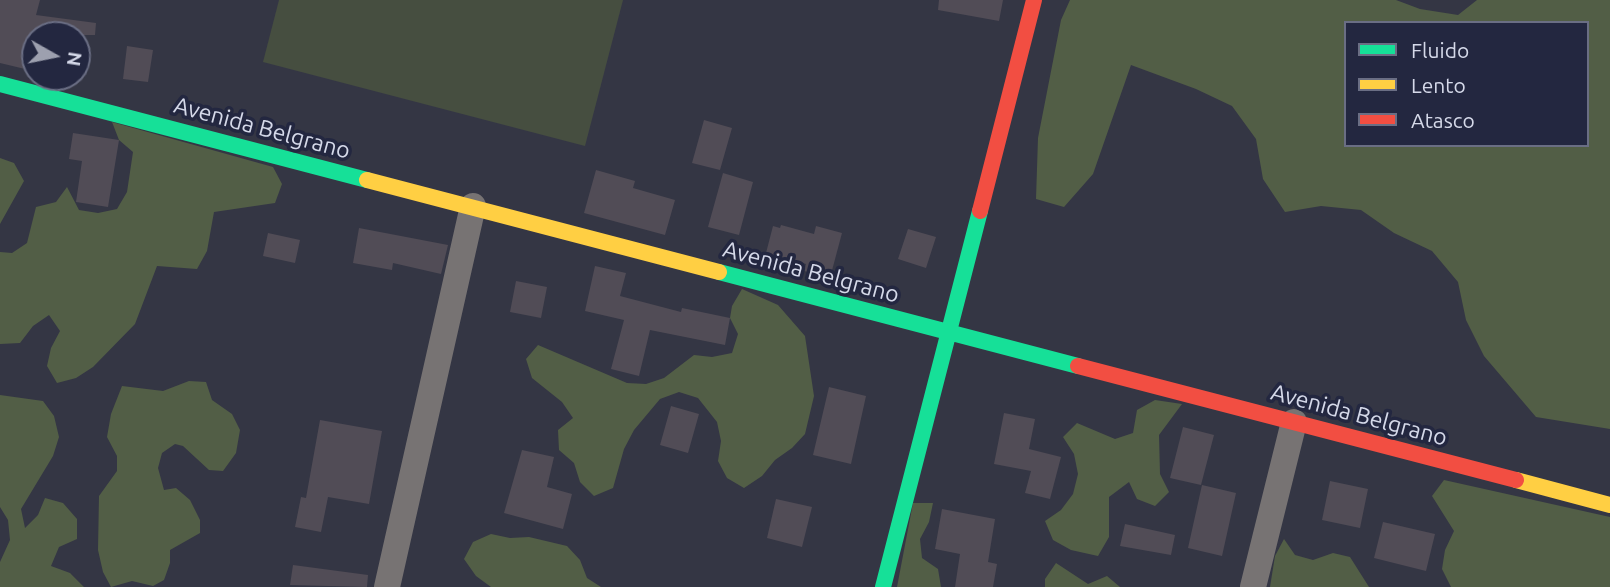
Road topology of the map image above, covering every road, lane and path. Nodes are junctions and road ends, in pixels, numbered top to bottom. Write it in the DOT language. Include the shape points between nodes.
graph roads {
  1 [pos="1034,0"];
  2 [pos="0,84"];
  3 [pos="473,206"];
  4 [pos="947,331"];
  5 [pos="1294,422"];
  6 [pos="1610,505"];
  7 [pos="387,587"];
  8 [pos="883,587"];
  9 [pos="1254,587"];
  1 -- 4 [label="street"];
  2 -- 3 [label="street, Avenida Belgrano"];
  3 -- 4 [label="street, Avenida Belgrano"];
  3 -- 7 [label="street"];
  4 -- 5 [label="street, Avenida Belgrano"];
  4 -- 8 [label="street"];
  5 -- 6 [label="street, Avenida Belgrano"];
  5 -- 9 [label="street"];
}
